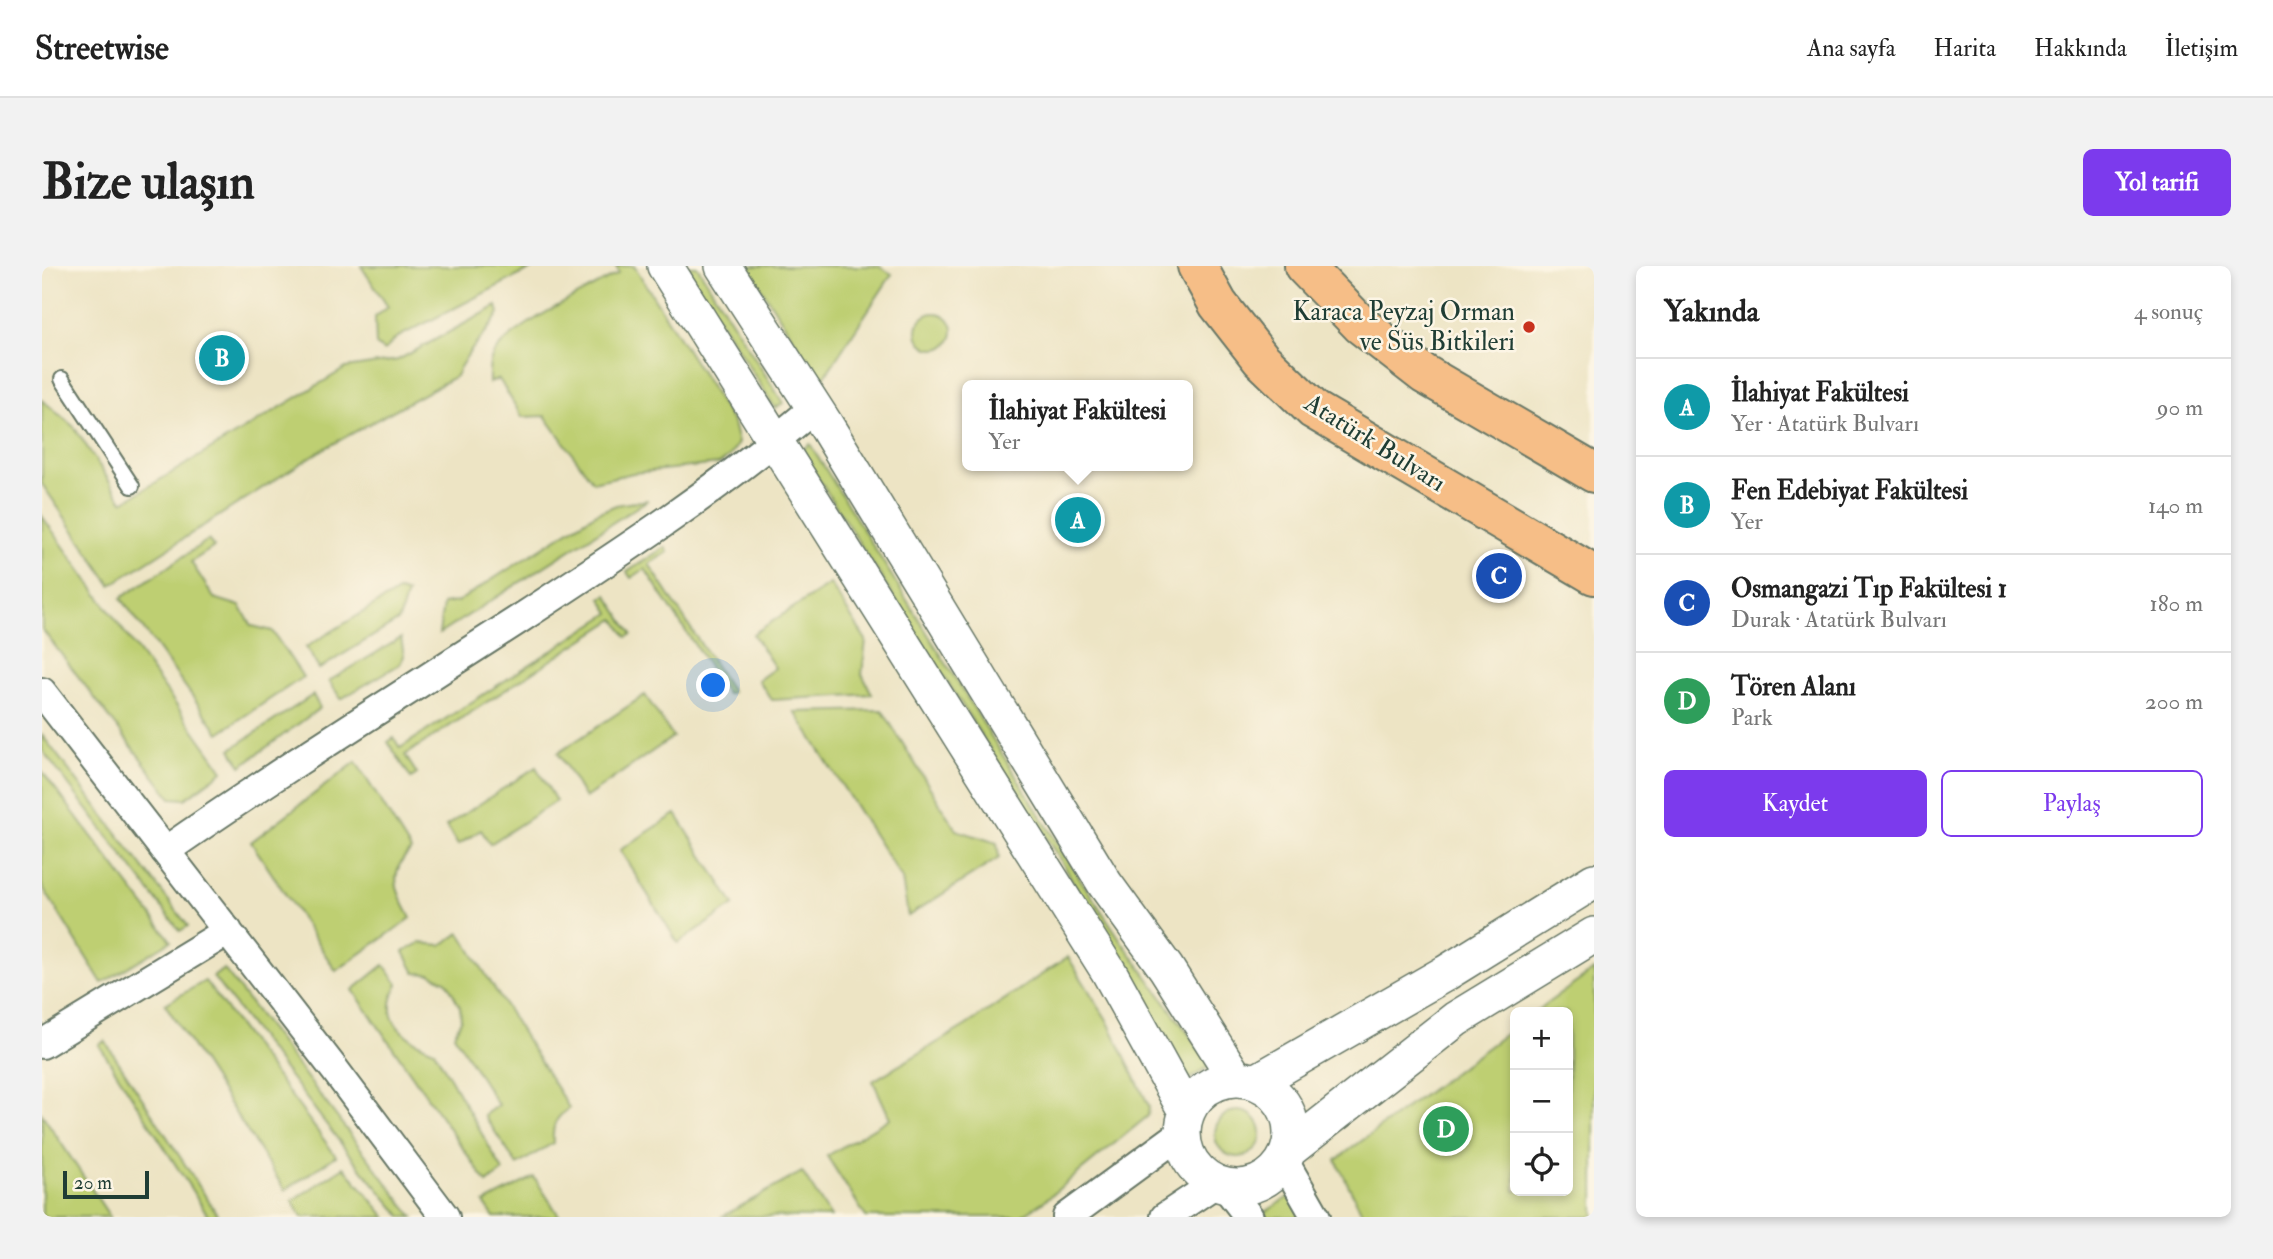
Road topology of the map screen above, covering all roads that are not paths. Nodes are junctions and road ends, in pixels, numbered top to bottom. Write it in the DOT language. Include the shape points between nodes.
graph roads {
  1 [pos="665,266"];
  2 [pos="723,266"];
  3 [pos="1197,266"];
  4 [pos="1304,266"];
  5 [pos="62,379"];
  6 [pos="814,408"];
  7 [pos="776,440"];
  8 [pos="1594,473"];
  9 [pos="132,486"];
  10 [pos="1594,575"];
  11 [pos="42,692"];
  12 [pos="165,851"];
  13 [pos="1594,881"];
  14 [pos="228,931"];
  15 [pos="1594,935"];
  16 [pos="42,1044"];
  17 [pos="1246,1081"];
  18 [pos="1185,1122"];
  19 [pos="1286,1156"];
  20 [pos="1221,1185"];
  21 [pos="445,1217"];
  22 [pos="1067,1217"];
  23 [pos="1165,1217"];
  24 [pos="1249,1217"];
  25 [pos="1316,1217"];
  1 -- 7 [label="street"];
  2 -- 6 [label="street"];
  3 -- 10 [label="highway, Atatürk Bulvarı" via="1218,304 1261,359 1314,410"];
  4 -- 8 [label="highway" via="1361,325 1424,374"];
  5 -- 9 [label="lane"];
  6 -- 7 [label="street"];
  6 -- 17 [label="street" via="1105,884"];
  7 -- 12 [label="street" via="664,524"];
  7 -- 18 [label="street" via="1109,972"];
  11 -- 12 [label="street"];
  12 -- 14 [label="street"];
  13 -- 17 [label="street" via="1446,974"];
  14 -- 16 [label="street"];
  14 -- 21 [label="street"];
  15 -- 19 [label="street" via="1456,1019"];
  17 -- 18 [label="street" via="1210,1086 1196,1097"];
  17 -- 19 [label="street" via="1273,1093 1286,1109 1291,1129"];
  18 -- 20 [label="street" via="1191,1163"];
  18 -- 22 [label="street"];
  19 -- 20 [label="street" via="1275,1172 1253,1185"];
  19 -- 25 [label="street"];
  20 -- 23 [label="street"];
  20 -- 24 [label="street"];
}
